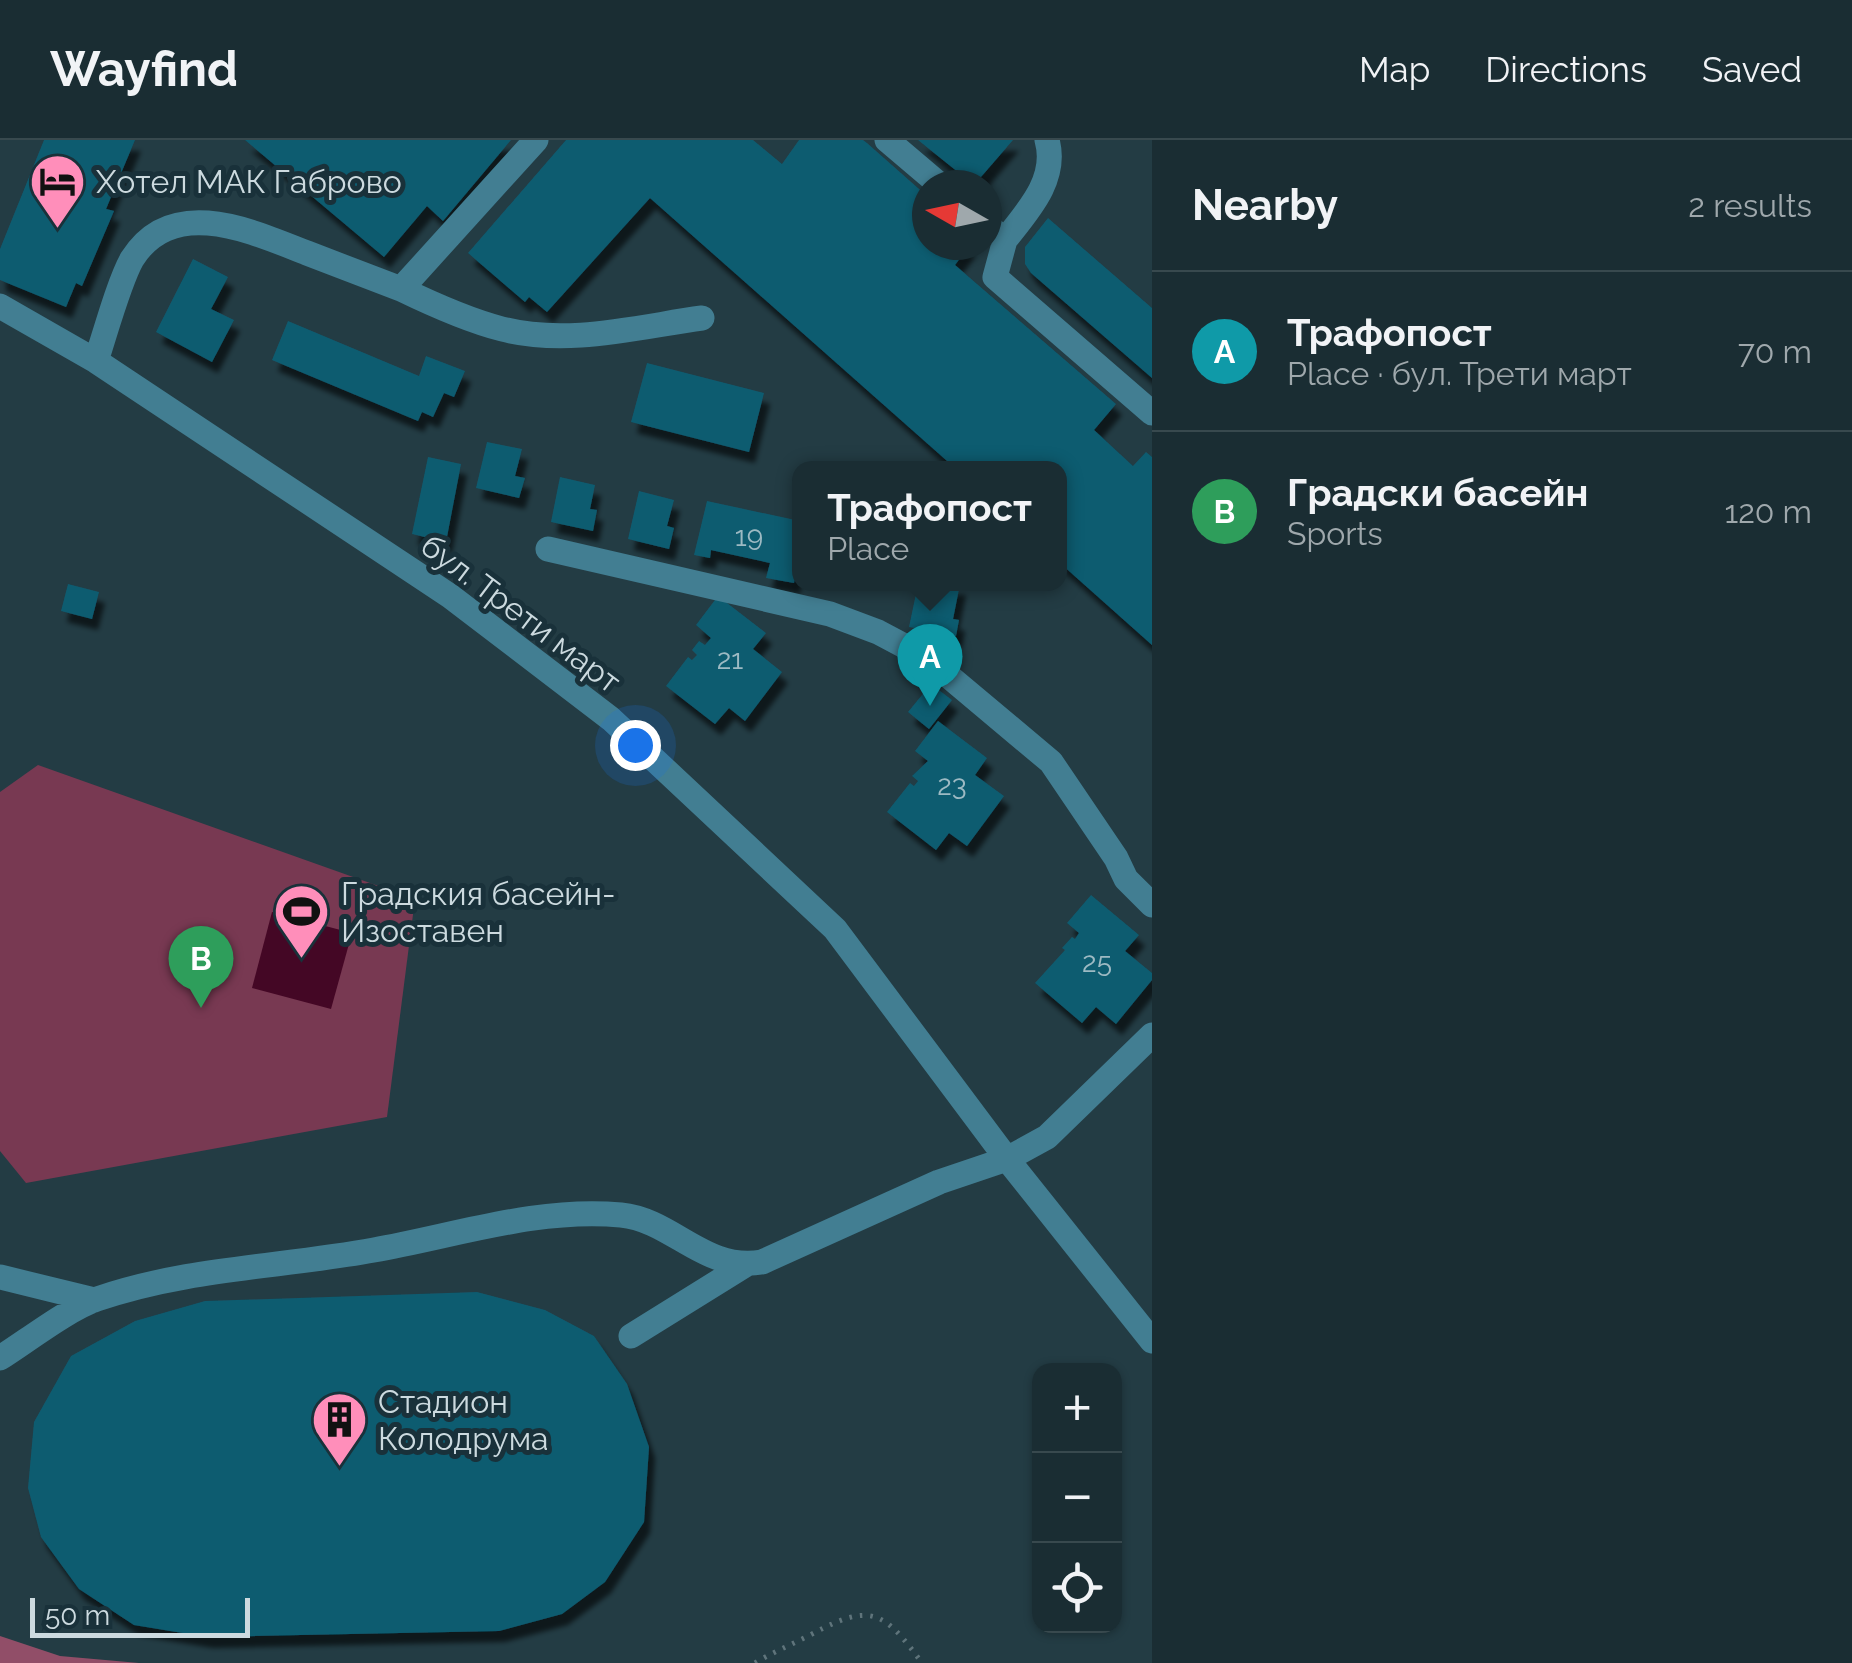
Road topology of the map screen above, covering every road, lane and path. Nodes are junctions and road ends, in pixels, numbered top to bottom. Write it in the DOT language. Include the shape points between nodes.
graph roads {
  1 [pos="536,140"];
  2 [pos="887,140"];
  3 [pos="1047,140"];
  4 [pos="922,170"];
  5 [pos="1002,228"];
  6 [pos="995,260"];
  7 [pos="401,290"];
  8 [pos="0,306"];
  9 [pos="702,318"];
  10 [pos="96,361"];
  11 [pos="1152,414"];
  12 [pos="548,549"];
  13 [pos="1152,905"];
  14 [pos="1152,1036"];
  15 [pos="1008,1159"];
  16 [pos="746,1264"];
  17 [pos="0,1277"];
  18 [pos="94,1300"];
  19 [pos="631,1336"];
  20 [pos="1152,1342"];
  21 [pos="0,1358"];
  22 [pos="755,1663"];
  23 [pos="922,1663"];
  1 -- 7 [label="street"];
  2 -- 4 [label="street"];
  3 -- 5 [label="street" via="1045,183 1030,209"];
  6 -- 11 [label="street" via="995,278"];
  7 -- 9 [label="street" via="457,316 533,335 574,336"];
  7 -- 10 [label="street" via="227,223 172,227 132,260"];
  8 -- 10 [label="street, бул. Трети март"];
  10 -- 15 [label="street, бул. Трети март" via="450,596 610,719 835,929"];
  12 -- 13 [label="street" via="830,614 927,658 1051,762 1126,878"];
  14 -- 15 [label="street" via="1048,1138"];
  15 -- 16 [label="street"];
  15 -- 20 [label="street, бул. Трети март"];
  16 -- 18 [label="street" via="718,1260 626,1215 577,1213 370,1251 193,1274"];
  16 -- 19 [label="street"];
  17 -- 18 [label="street"];
  18 -- 21 [label="street"];
  22 -- 23 [label="path" via="835,1621 864,1614 896,1629"];
}
